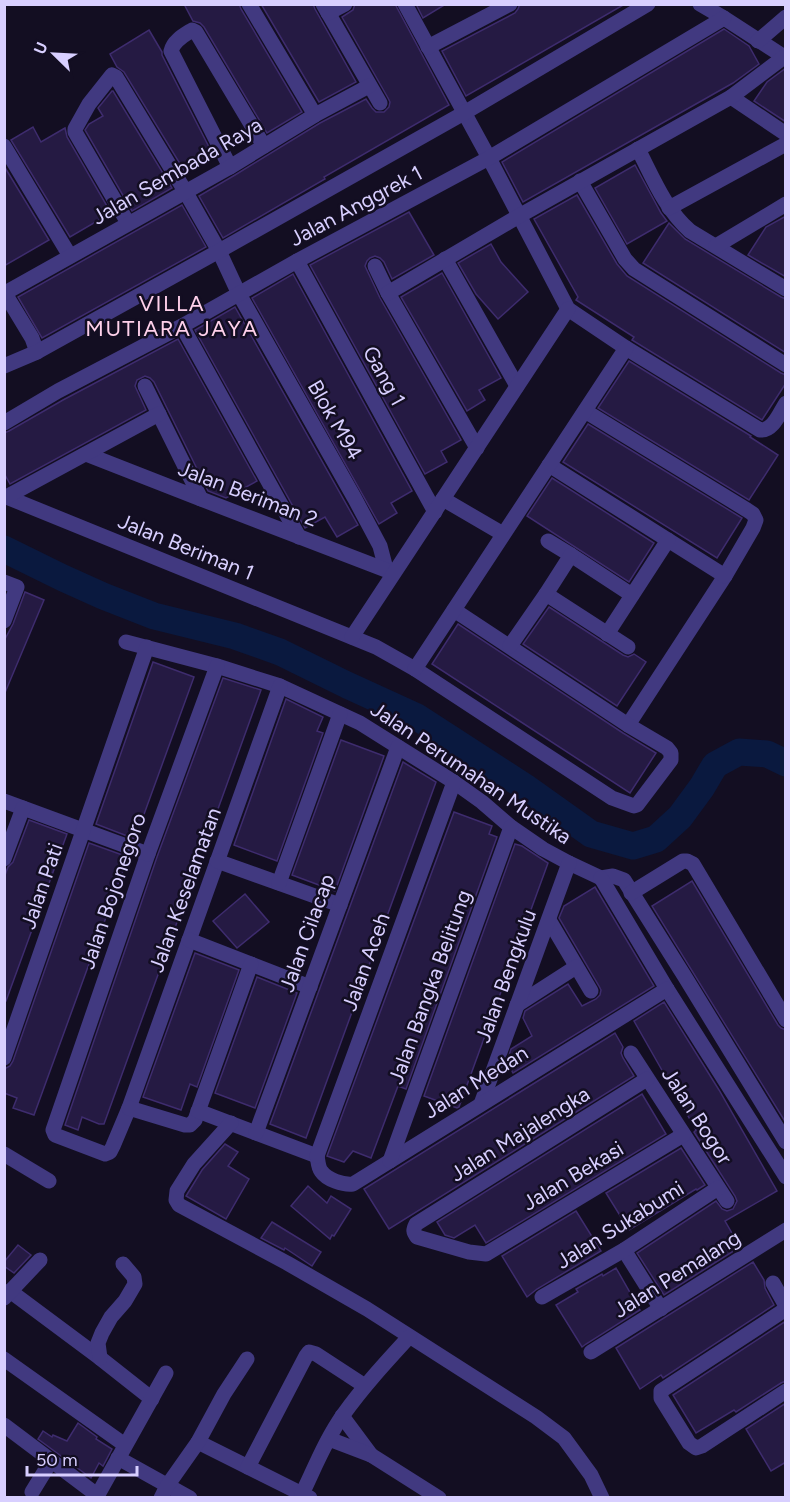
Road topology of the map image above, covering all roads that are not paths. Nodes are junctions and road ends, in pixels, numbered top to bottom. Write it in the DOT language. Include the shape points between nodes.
graph roads {
  1 [pos="249,4"];
  2 [pos="345,4"];
  3 [pos="405,4"];
  4 [pos="510,4"];
  5 [pos="648,4"];
  6 [pos="700,4"];
  7 [pos="326,9"];
  8 [pos="487,10"];
  9 [pos="786,17"];
  10 [pos="724,18"];
  11 [pos="758,41"];
  12 [pos="428,46"];
  13 [pos="785,58"];
  14 [pos="369,86"];
  15 [pos="731,97"];
  16 [pos="380,103"];
  17 [pos="464,113"];
  18 [pos="315,115"];
  19 [pos="786,134"];
  20 [pos="786,144"];
  21 [pos="4,146"];
  22 [pos="264,146"];
  23 [pos="638,149"];
  24 [pos="489,158"];
  25 [pos="230,167"];
  26 [pos="580,181"];
  27 [pos="185,191"];
  28 [pos="784,207"];
  29 [pos="669,208"];
  30 [pos="519,216"];
  31 [pos="128,223"];
  32 [pos="716,246"];
  33 [pos="219,251"];
  34 [pos="70,256"];
  35 [pos="445,259"];
  36 [pos="297,261"];
  37 [pos="375,266"];
  38 [pos="786,289"];
  39 [pos="5,292"];
  40 [pos="388,293"];
  41 [pos="239,294"];
  42 [pos="568,309"];
  43 [pos="182,326"];
  44 [pos="34,345"];
  45 [pos="626,348"];
  46 [pos="786,365"];
  47 [pos="4,366"];
  48 [pos="145,386"];
  49 [pos="517,386"];
  50 [pos="786,404"];
  51 [pos="585,411"];
  52 [pos="159,414"];
  53 [pos="4,423"];
  54 [pos="477,448"];
  55 [pos="86,453"];
  56 [pos="549,465"];
  57 [pos="5,497"];
  58 [pos="201,500"];
  59 [pos="439,505"];
  60 [pos="503,534"];
  61 [pos="300,537"];
  62 [pos="668,540"];
  63 [pos="548,541"];
  64 [pos="571,555"];
  65 [pos="390,571"];
  66 [pos="725,576"];
  67 [pos="11,585"];
  68 [pos="546,594"];
  69 [pos="632,595"];
  70 [pos="454,610"];
  71 [pos="4,621"];
  72 [pos="607,634"];
  73 [pos="352,637"];
  74 [pos="126,642"];
  75 [pos="510,646"];
  76 [pos="628,647"];
  77 [pos="147,648"];
  78 [pos="217,666"];
  79 [pos="415,669"];
  80 [pos="280,686"];
  81 [pos="340,714"];
  82 [pos="628,725"];
  83 [pos="398,747"];
  84 [pos="454,782"];
  85 [pos="4,801"];
  86 [pos="23,808"];
  87 [pos="511,827"];
  88 [pos="83,831"];
  89 [pos="148,854"];
  90 [pos="4,859"];
  91 [pos="217,861"];
  92 [pos="569,863"];
  93 [pos="601,878"];
  94 [pos="279,883"];
  95 [pos="631,893"];
  96 [pos="340,905"];
  97 [pos="549,920"];
  98 [pos="189,940"];
  99 [pos="251,964"];
  100 [pos="576,967"];
  101 [pos="310,987"];
  102 [pos="667,989"];
  103 [pos="591,991"];
  104 [pos="779,996"];
  105 [pos="517,1005"];
  106 [pos="786,1020"];
  107 [pos="632,1053"];
  108 [pos="4,1058"];
  109 [pos="647,1079"];
  110 [pos="481,1104"];
  111 [pos="129,1108"];
  112 [pos="198,1111"];
  113 [pos="231,1123"];
  114 [pos="53,1130"];
  115 [pos="256,1133"];
  116 [pos="683,1135"];
  117 [pos="786,1142"];
  118 [pos="4,1154"];
  119 [pos="317,1155"];
  120 [pos="390,1161"];
  121 [pos="786,1177"];
  122 [pos="49,1181"];
  123 [pos="718,1188"];
  124 [pos="727,1201"];
  125 [pos="786,1230"];
  126 [pos="624,1250"];
  127 [pos="486,1254"];
  128 [pos="39,1260"];
  129 [pos="123,1264"];
  130 [pos="773,1283"];
  131 [pos="7,1295"];
  132 [pos="542,1297"];
  133 [pos="786,1307"];
  134 [pos="661,1309"];
  135 [pos="409,1337"];
  136 [pos="591,1353"];
  137 [pos="100,1358"];
  138 [pos="4,1359"];
  139 [pos="247,1359"];
  140 [pos="166,1373"];
  141 [pos="365,1386"];
  142 [pos="786,1391"];
  143 [pos="152,1399"];
  144 [pos="342,1416"];
  145 [pos="4,1425"];
  146 [pos="329,1439"];
  147 [pos="198,1442"];
  148 [pos="122,1452"];
  149 [pos="372,1455"];
  150 [pos="51,1461"];
  151 [pos="248,1467"];
  152 [pos="164,1492"];
  153 [pos="32,1496"];
  154 [pos="96,1496"];
  155 [pos="306,1496"];
  156 [pos="190,1497"];
  157 [pos="439,1497"];
  158 [pos="602,1497"];
  1 -- 18 [label="street"];
  2 -- 7 [label="street"];
  3 -- 12 [label="street"];
  4 -- 8 [label="street"];
  5 -- 17 [label="street"];
  6 -- 10 [label="street"];
  7 -- 14 [label="street"];
  8 -- 12 [label="street"];
  9 -- 11 [label="street"];
  10 -- 11 [label="street"];
  10 -- 24 [label="street, Jalan Anggrek 1"];
  11 -- 13 [label="street"];
  12 -- 17 [label="street"];
  13 -- 15 [label="street"];
  14 -- 16 [label="street"];
  14 -- 18 [label="street, Jalan Sembada Raya"];
  15 -- 19 [label="street"];
  15 -- 23 [label="street"];
  17 -- 24 [label="street"];
  17 -- 33 [label="street"];
  18 -- 22 [label="street, Jalan Sembada Raya"];
  20 -- 29 [label="street"];
  21 -- 34 [label="street"];
  22 -- 25 [label="street, Jalan Sembada Raya"];
  22 -- 25 [label="street" via="192,30 171,51"];
  23 -- 26 [label="street"];
  23 -- 29 [label="street"];
  24 -- 30 [label="street"];
  24 -- 36 [label="street, Jalan Anggrek 1"];
  25 -- 27 [label="street, Jalan Sembada Raya"];
  26 -- 30 [label="street"];
  26 -- 46 [label="street" via="634,269"];
  27 -- 31 [label="street, Jalan Sembada Raya"];
  27 -- 31 [label="street, Blok M94" via="112,75 89,104 75,132"];
  27 -- 33 [label="street, Blok M94"];
  28 -- 32 [label="street"];
  29 -- 32 [label="street" via="690,231"];
  30 -- 35 [label="street"];
  30 -- 42 [label="street"];
  31 -- 34 [label="street, Jalan Sembada Raya"];
  32 -- 38 [label="street"];
  33 -- 41 [label="street, Blok M94"];
  33 -- 44 [label="street"];
  34 -- 39 [label="street, Jalan Sembada Raya"];
  35 -- 40 [label="street"];
  35 -- 49 [label="street"];
  36 -- 41 [label="street, Jalan Anggrek 1"];
  36 -- 59 [label="street, Gang 1"];
  37 -- 40 [label="street"];
  39 -- 44 [label="street"];
  40 -- 54 [label="street"];
  41 -- 43 [label="street, Jalan Anggrek 1"];
  41 -- 65 [label="street, Blok M94" via="355,499"];
  42 -- 45 [label="street"];
  42 -- 49 [label="street"];
  43 -- 53 [label="street, Jalan Anggrek 1"];
  43 -- 61 [label="street"];
  44 -- 47 [label="street"];
  45 -- 50 [label="street" via="760,430 770,428"];
  45 -- 51 [label="street"];
  48 -- 52 [label="street"];
  49 -- 54 [label="street"];
  51 -- 56 [label="street"];
  51 -- 66 [label="street" via="753,514 753,528"];
  52 -- 55 [label="street"];
  52 -- 58 [label="street"];
  54 -- 59 [label="street"];
  55 -- 57 [label="street"];
  55 -- 58 [label="street, Jalan Beriman 2"];
  56 -- 60 [label="street"];
  56 -- 62 [label="street"];
  57 -- 73 [label="street, Jalan Beriman 1"];
  58 -- 61 [label="street, Jalan Beriman 2"];
  59 -- 60 [label="street"];
  59 -- 65 [label="street"];
  60 -- 70 [label="street"];
  61 -- 65 [label="street, Jalan Beriman 2"];
  62 -- 66 [label="street"];
  62 -- 69 [label="street"];
  63 -- 64 [label="street"];
  64 -- 68 [label="street"];
  64 -- 69 [label="street"];
  65 -- 73 [label="street"];
  66 -- 82 [label="street"];
  67 -- 71 [label="street"];
  68 -- 72 [label="street"];
  68 -- 75 [label="street"];
  69 -- 72 [label="street"];
  70 -- 75 [label="street"];
  70 -- 79 [label="street"];
  72 -- 76 [label="street"];
  73 -- 79 [label="street, Jalan Beriman 1"];
  74 -- 77 [label="street, Jalan Perumahan Mustika"];
  75 -- 82 [label="street"];
  77 -- 78 [label="street, Jalan Perumahan Mustika"];
  77 -- 88 [label="street"];
  78 -- 80 [label="street, Jalan Perumahan Mustika"];
  78 -- 89 [label="street, Jalan Bojonegoro"];
  79 -- 82 [label="street, Jalan Beriman 1" via="612,798 634,806 671,760 671,753"];
  80 -- 81 [label="street, Jalan Perumahan Mustika"];
  80 -- 91 [label="street, Jalan Keselamatan"];
  81 -- 83 [label="street, Jalan Perumahan Mustika"];
  81 -- 94 [label="street"];
  83 -- 84 [label="street, Jalan Perumahan Mustika"];
  83 -- 96 [label="street, Jalan Cilacap"];
  84 -- 87 [label="street, Jalan Perumahan Mustika"];
  84 -- 119 [label="street, Jalan Aceh"];
  85 -- 86 [label="street"];
  86 -- 88 [label="street"];
  86 -- 90 [label="street"];
  87 -- 92 [label="street, Jalan Perumahan Mustika"];
  87 -- 120 [label="street, Jalan Bangka Belitung"];
  88 -- 89 [label="street"];
  88 -- 108 [label="street, Jalan Pati"];
  89 -- 114 [label="street, Jalan Bojonegoro"];
  91 -- 94 [label="street"];
  91 -- 98 [label="street, Jalan Keselamatan"];
  92 -- 93 [label="street, Jalan Perumahan Mustika"];
  92 -- 97 [label="street, Jalan Bengkulu"];
  93 -- 95 [label="street, Jalan Perumahan Mustika" via="619,877"];
  93 -- 102 [label="street"];
  94 -- 96 [label="street"];
  95 -- 104 [label="street" via="683,861 693,864"];
  95 -- 117 [label="street, Jalan Perumahan Mustika"];
  96 -- 101 [label="street, Jalan Cilacap"];
  97 -- 100 [label="street"];
  97 -- 105 [label="street, Jalan Bengkulu"];
  98 -- 99 [label="street"];
  98 -- 111 [label="street, Jalan Keselamatan"];
  99 -- 101 [label="street"];
  99 -- 112 [label="street"];
  100 -- 103 [label="street"];
  100 -- 105 [label="street"];
  101 -- 115 [label="street, Jalan Cilacap"];
  102 -- 110 [label="street, Jalan Medan"];
  102 -- 121 [label="street"];
  104 -- 106 [label="street"];
  105 -- 110 [label="street, Jalan Bengkulu"];
  107 -- 109 [label="street, Jalan Bogor"];
  109 -- 116 [label="street, Jalan Bogor"];
  109 -- 127 [label="street, Jalan Majalengka" via="416,1224 413,1230 417,1236"];
  110 -- 120 [label="street, Jalan Medan"];
  111 -- 112 [label="street" via="185,1125 195,1120"];
  111 -- 114 [label="street, Jalan Keselamatan" via="110,1152 105,1154 55,1135"];
  112 -- 113 [label="street"];
  113 -- 115 [label="street"];
  113 -- 135 [label="street" via="194,1164 177,1191 179,1205 343,1294"];
  115 -- 119 [label="street"];
  116 -- 123 [label="street, Jalan Bogor"];
  116 -- 127 [label="street, Jalan Bekasi"];
  118 -- 122 [label="street"];
  119 -- 120 [label="street, Jalan Medan" via="320,1170 348,1185"];
  123 -- 124 [label="street, Jalan Bogor"];
  123 -- 126 [label="street, Jalan Sukabumi"];
  125 -- 134 [label="street, Jalan Pemalang"];
  126 -- 132 [label="street, Jalan Sukabumi"];
  126 -- 134 [label="street"];
  128 -- 131 [label="street"];
  129 -- 137 [label="street" via="135,1284 102,1333 98,1343"];
  130 -- 133 [label="street"];
  131 -- 137 [label="street"];
  133 -- 142 [label="street" via="661,1391 661,1398 696,1448"];
  134 -- 136 [label="street, Jalan Pemalang"];
  135 -- 141 [label="street"];
  135 -- 158 [label="street" via="564,1438"];
  137 -- 143 [label="street"];
  138 -- 148 [label="street"];
  139 -- 147 [label="street"];
  140 -- 143 [label="street"];
  141 -- 144 [label="street"];
  141 -- 151 [label="street" via="309,1352"];
  143 -- 148 [label="street"];
  144 -- 146 [label="street"];
  144 -- 149 [label="street"];
  145 -- 150 [label="street"];
  146 -- 149 [label="street"];
  146 -- 155 [label="street"];
  147 -- 151 [label="street"];
  147 -- 152 [label="street"];
  148 -- 152 [label="street"];
  148 -- 154 [label="street"];
  149 -- 157 [label="street"];
  150 -- 153 [label="street"];
  150 -- 154 [label="street"];
  151 -- 155 [label="street"];
  152 -- 156 [label="street"];
}
